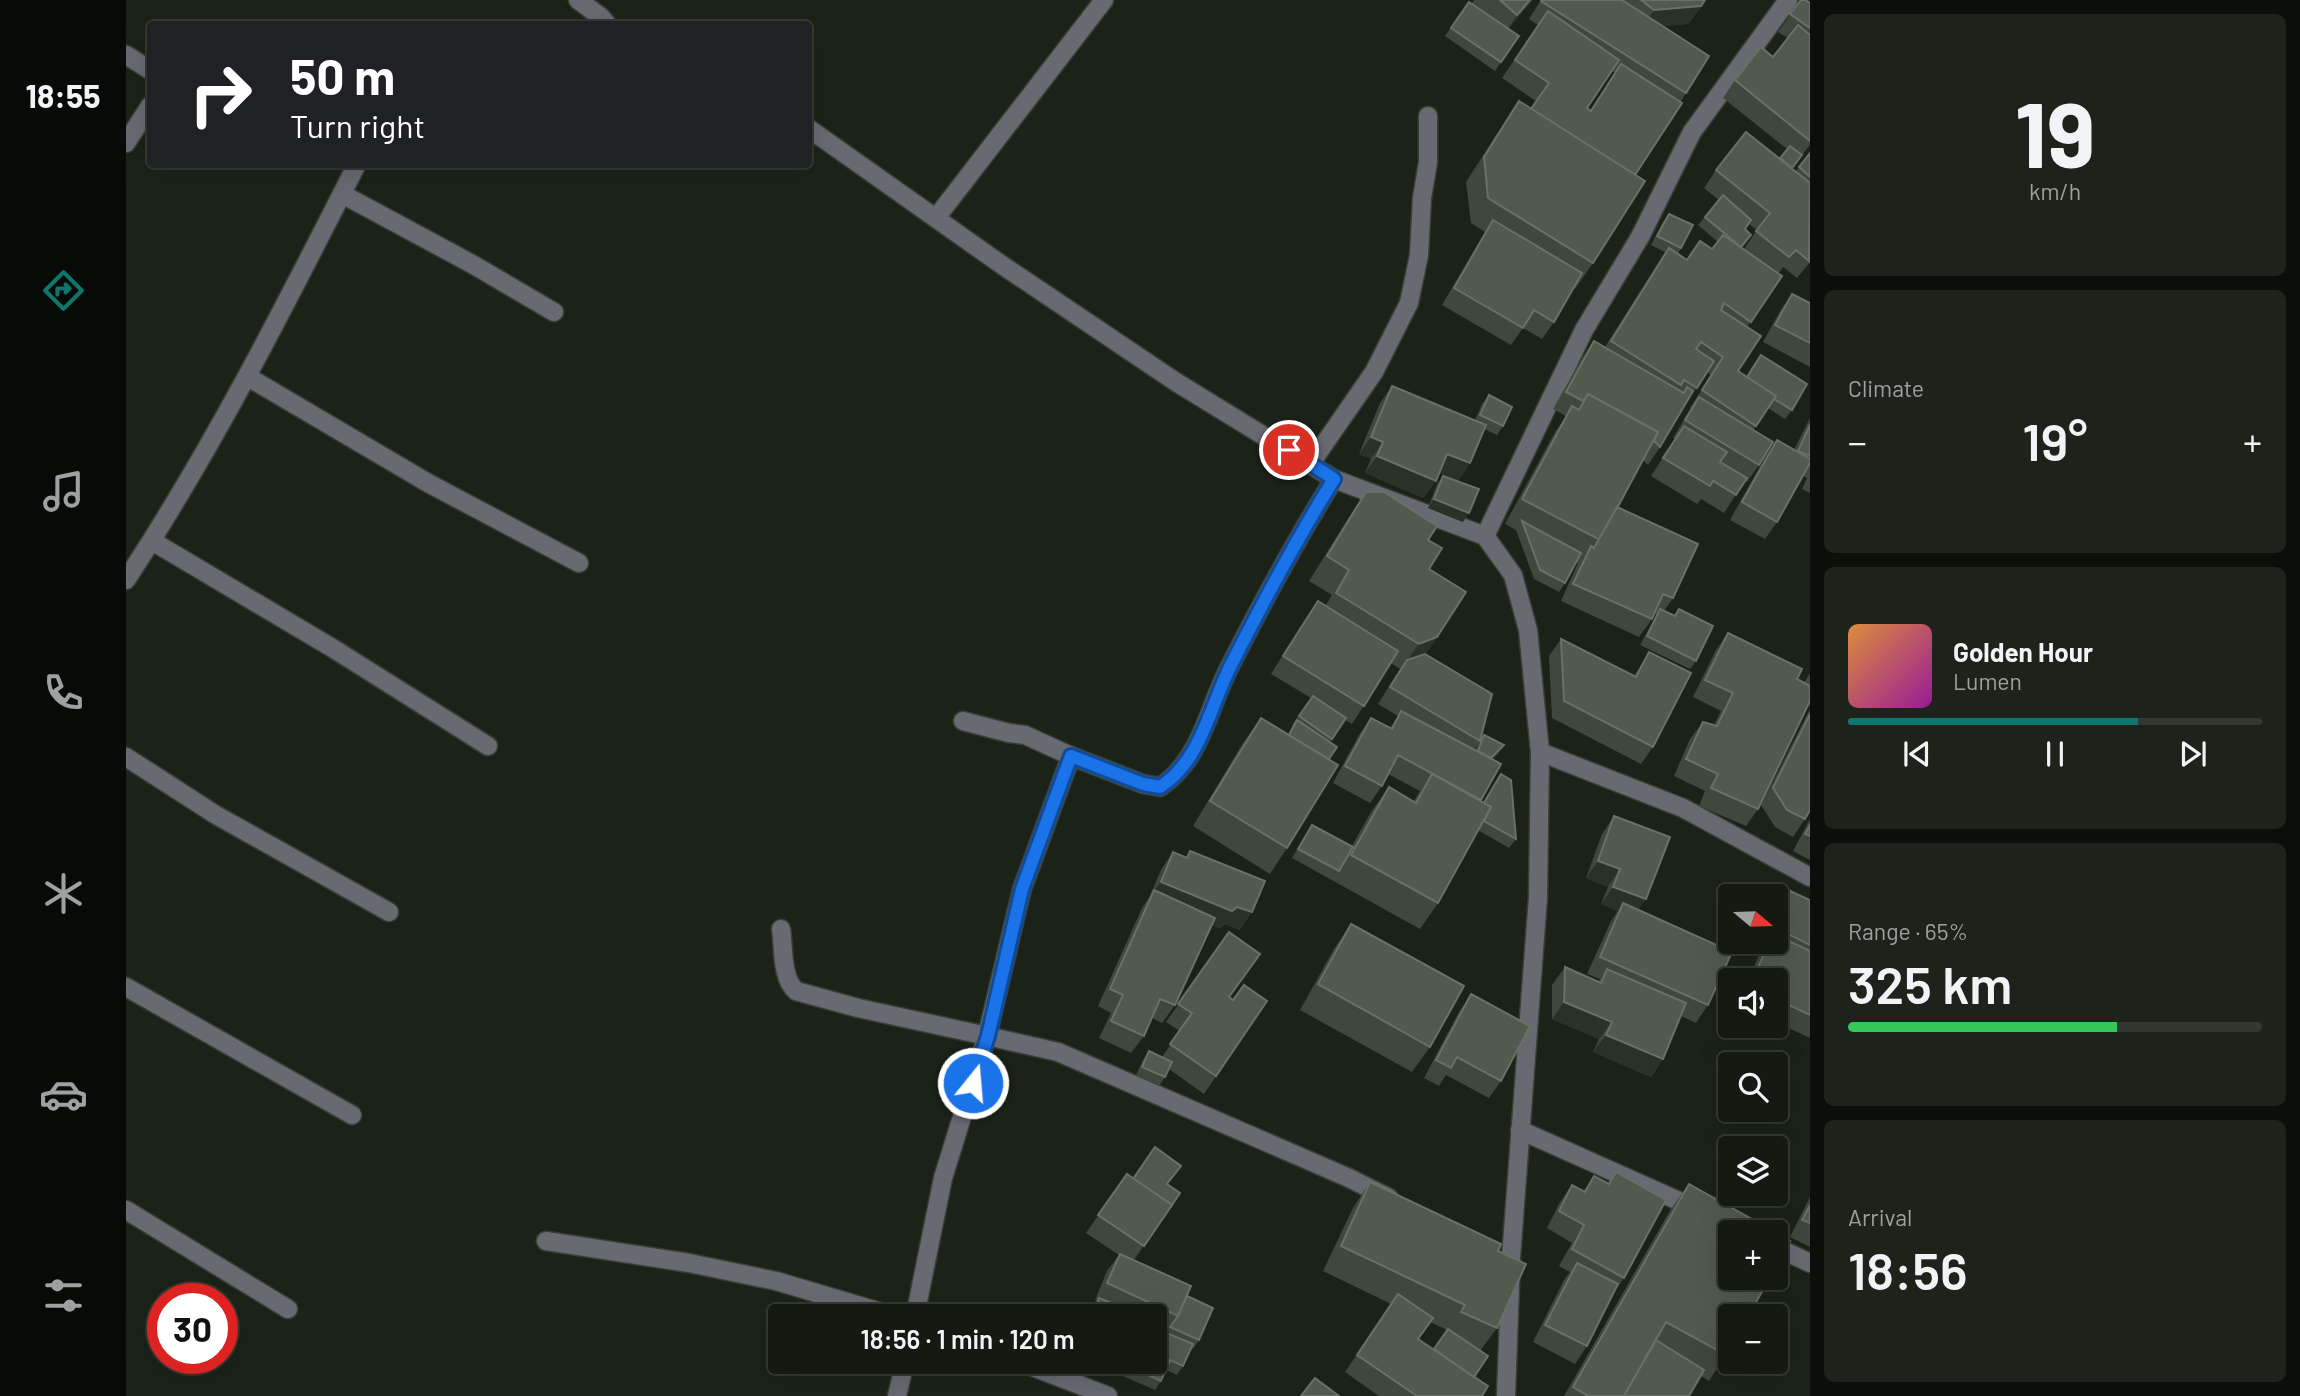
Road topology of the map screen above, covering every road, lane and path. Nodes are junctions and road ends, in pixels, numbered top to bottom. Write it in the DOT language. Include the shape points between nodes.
graph roads {
  1 [pos="578,0"];
  2 [pos="1104,0"];
  3 [pos="1788,0"];
  4 [pos="604,21"];
  5 [pos="126,55"];
  6 [pos="147,68"];
  7 [pos="147,111"];
  8 [pos="1428,116"];
  9 [pos="812,131"];
  10 [pos="126,143"];
  11 [pos="355,168"];
  12 [pos="342,194"];
  13 [pos="936,218"];
  14 [pos="554,312"];
  15 [pos="248,377"];
  16 [pos="1311,463"];
  17 [pos="1334,479"];
  18 [pos="1485,536"];
  19 [pos="152,541"];
  20 [pos="579,563"];
  21 [pos="126,580"];
  22 [pos="963,721"];
  23 [pos="488,746"];
  24 [pos="1540,752"];
  25 [pos="1071,756"];
  26 [pos="126,757"];
  27 [pos="1810,877"];
  28 [pos="389,912"];
  29 [pos="780,929"];
  30 [pos="126,987"];
  31 [pos="988,1036"];
  32 [pos="352,1115"];
  33 [pos="1520,1130"];
  34 [pos="1399,1203"];
  35 [pos="126,1210"];
  36 [pos="1709,1214"];
  37 [pos="546,1241"];
  38 [pos="1788,1253"];
  39 [pos="1810,1263"];
  40 [pos="854,1304"];
  41 [pos="917,1304"];
  42 [pos="288,1309"];
  43 [pos="902,1374"];
  44 [pos="1051,1374"];
  45 [pos="897,1396"];
  46 [pos="1108,1396"];
  47 [pos="1506,1396"];
  1 -- 4 [label="street"];
  2 -- 13 [label="street"];
  3 -- 18 [label="street" via="1692,132 1640,237 1584,330"];
  5 -- 6 [label="street"];
  7 -- 10 [label="street"];
  8 -- 16 [label="street" via="1419,255 1409,303 1374,372"];
  9 -- 13 [label="street"];
  11 -- 12 [label="street"];
  12 -- 14 [label="street"];
  12 -- 15 [label="street"];
  13 -- 16 [label="street" via="1176,382"];
  15 -- 19 [label="street"];
  15 -- 20 [label="street" via="428,483"];
  16 -- 17 [label="street"];
  17 -- 18 [label="street"];
  17 -- 25 [label="street" via="1290,550 1224,678 1191,757 1174,778 1160,787 1143,784"];
  18 -- 24 [label="street" via="1513,575 1528,630"];
  19 -- 21 [label="street"];
  19 -- 23 [label="street"];
  22 -- 25 [label="street" via="1025,735"];
  24 -- 27 [label="street" via="1683,808"];
  24 -- 33 [label="street" via="1538,897"];
  25 -- 31 [label="street" via="1022,889"];
  26 -- 28 [label="street" via="216,815"];
  29 -- 31 [label="street" via="787,974 796,990"];
  30 -- 32 [label="street"];
  31 -- 34 [label="street" via="1058,1052"];
  31 -- 41 [label="street" via="943,1178"];
  33 -- 36 [label="street"];
  33 -- 47 [label="street" via="1505,1255"];
  35 -- 42 [label="street"];
  37 -- 40 [label="street" via="689,1263 776,1281"];
  38 -- 39 [label="street"];
  43 -- 45 [label="street"];
  44 -- 46 [label="street"];
}
